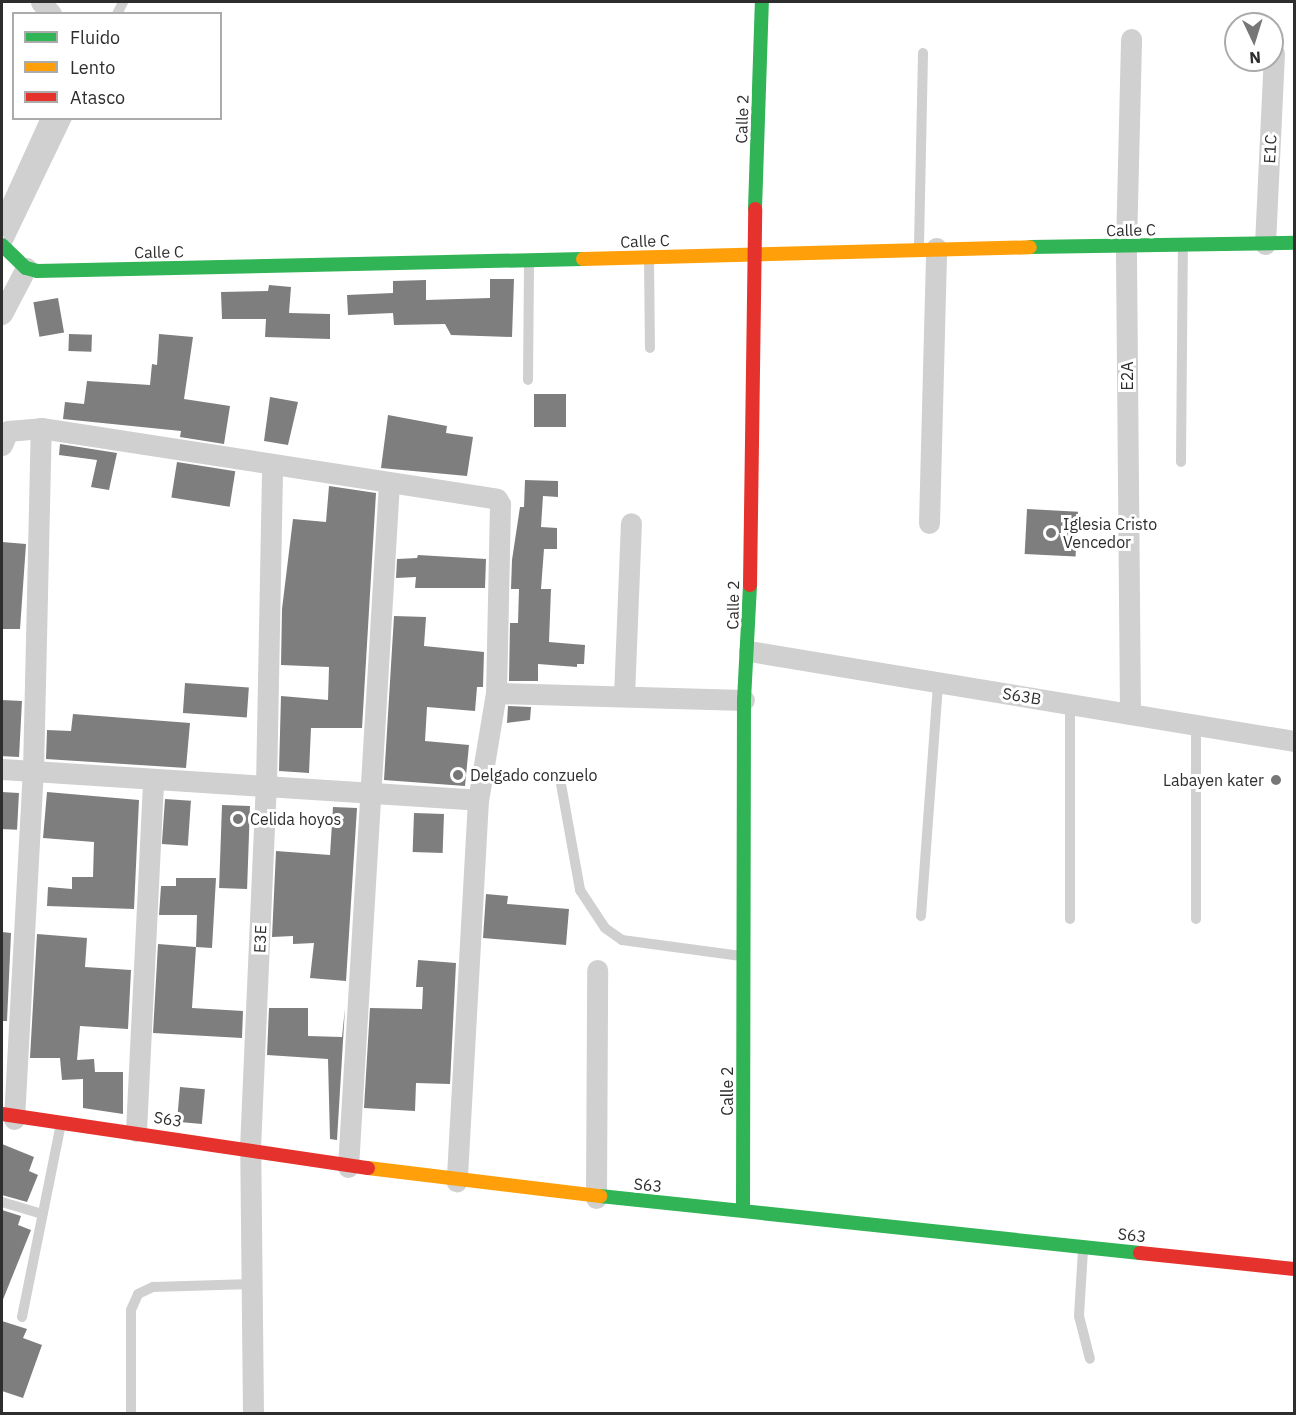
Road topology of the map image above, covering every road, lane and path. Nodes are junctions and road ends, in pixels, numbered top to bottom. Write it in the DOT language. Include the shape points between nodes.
graph roads {
  1 [pos="762,2"];
  2 [pos="1131,39"];
  3 [pos="923,53"];
  4 [pos="1273,72"];
  5 [pos="50,120"];
  6 [pos="66,120"];
  7 [pos="2,226"];
  8 [pos="1294,243"];
  9 [pos="1265,244"];
  10 [pos="1183,245"];
  11 [pos="1126,246"];
  12 [pos="928,248"];
  13 [pos="2,250"];
  14 [pos="754,253"];
  15 [pos="650,257"];
  16 [pos="529,261"];
  17 [pos="26,268"];
  18 [pos="2,314"];
  19 [pos="650,348"];
  20 [pos="528,380"];
  21 [pos="41,428"];
  22 [pos="2,445"];
  23 [pos="1181,462"];
  24 [pos="272,465"];
  25 [pos="389,483"];
  26 [pos="631,523"];
  27 [pos="929,523"];
  28 [pos="749,651"];
  29 [pos="938,682"];
  30 [pos="496,693"];
  31 [pos="624,696"];
  32 [pos="744,700"];
  33 [pos="1070,704"];
  34 [pos="1130,714"];
  35 [pos="1196,725"];
  36 [pos="1294,741"];
  37 [pos="2,769"];
  38 [pos="33,771"];
  39 [pos="153,780"];
  40 [pos="561,784"];
  41 [pos="266,785"];
  42 [pos="369,792"];
  43 [pos="478,800"];
  44 [pos="921,916"];
  45 [pos="1070,919"];
  46 [pos="1196,919"];
  47 [pos="744,957"];
  48 [pos="597,970"];
  49 [pos="8,1116"];
  50 [pos="61,1123"];
  51 [pos="136,1131"];
  52 [pos="250,1148"];
  53 [pos="348,1167"];
  54 [pos="457,1181"];
  55 [pos="596,1198"];
  56 [pos="2,1202"];
  57 [pos="743,1209"];
  58 [pos="42,1214"];
  59 [pos="1083,1246"];
  60 [pos="1294,1269"];
  61 [pos="252,1284"];
  62 [pos="22,1317"];
  63 [pos="1090,1359"];
  64 [pos="131,1413"];
  65 [pos="253,1413"];
  1 -- 14 [label="street, Calle 2"];
  2 -- 11 [label="street, E2A"];
  3 -- 12 [label="lane"];
  4 -- 9 [label="street, E1C"];
  5 -- 7 [label="street"];
  6 -- 13 [label="lane"];
  8 -- 9 [label="street, Calle C"];
  9 -- 10 [label="street, Calle C"];
  10 -- 11 [label="street, Calle C"];
  10 -- 23 [label="lane"];
  11 -- 12 [label="street, Calle C"];
  11 -- 34 [label="street, E2A"];
  12 -- 14 [label="street, Calle C"];
  12 -- 27 [label="street"];
  13 -- 17 [label="street"];
  14 -- 15 [label="street, Calle C"];
  14 -- 28 [label="street, Calle 2"];
  15 -- 16 [label="street, Calle C"];
  15 -- 19 [label="lane"];
  16 -- 17 [label="street, Calle C"];
  16 -- 20 [label="lane"];
  17 -- 18 [label="street"];
  21 -- 22 [label="street" via="8,431"];
  21 -- 24 [label="street"];
  21 -- 38 [label="street"];
  24 -- 25 [label="street"];
  24 -- 41 [label="street, E3E"];
  25 -- 30 [label="street" via="497,499 500,504"];
  25 -- 42 [label="street"];
  26 -- 31 [label="street"];
  28 -- 29 [label="street, S63B"];
  28 -- 32 [label="street, Calle 2"];
  29 -- 33 [label="street, S63B"];
  29 -- 44 [label="lane"];
  30 -- 31 [label="street"];
  30 -- 43 [label="street"];
  31 -- 32 [label="street"];
  32 -- 47 [label="street, Calle 2"];
  33 -- 34 [label="street, S63B"];
  33 -- 45 [label="lane"];
  34 -- 35 [label="street, S63B"];
  35 -- 36 [label="street, S63B"];
  35 -- 46 [label="lane"];
  37 -- 38 [label="street"];
  38 -- 39 [label="street"];
  38 -- 49 [label="street"];
  39 -- 41 [label="street"];
  39 -- 51 [label="street"];
  40 -- 47 [label="lane" via="580,890 604,928 622,940"];
  41 -- 42 [label="street"];
  41 -- 52 [label="street, E3E"];
  42 -- 43 [label="street"];
  42 -- 53 [label="street"];
  43 -- 54 [label="street"];
  47 -- 57 [label="street, Calle 2"];
  48 -- 55 [label="street"];
  49 -- 50 [label="street, S63"];
  50 -- 51 [label="street, S63"];
  50 -- 58 [label="lane"];
  51 -- 52 [label="street, S63"];
  52 -- 53 [label="street, S63"];
  52 -- 61 [label="street, E3E"];
  53 -- 54 [label="street, S63"];
  54 -- 55 [label="street, S63"];
  55 -- 57 [label="street, S63"];
  56 -- 58 [label="lane"];
  57 -- 59 [label="street, S63"];
  58 -- 62 [label="lane"];
  59 -- 60 [label="street, S63"];
  59 -- 63 [label="lane" via="1079,1316"];
  61 -- 64 [label="lane" via="153,1287 138,1294 131,1310"];
  61 -- 65 [label="street, E3E"];
}
